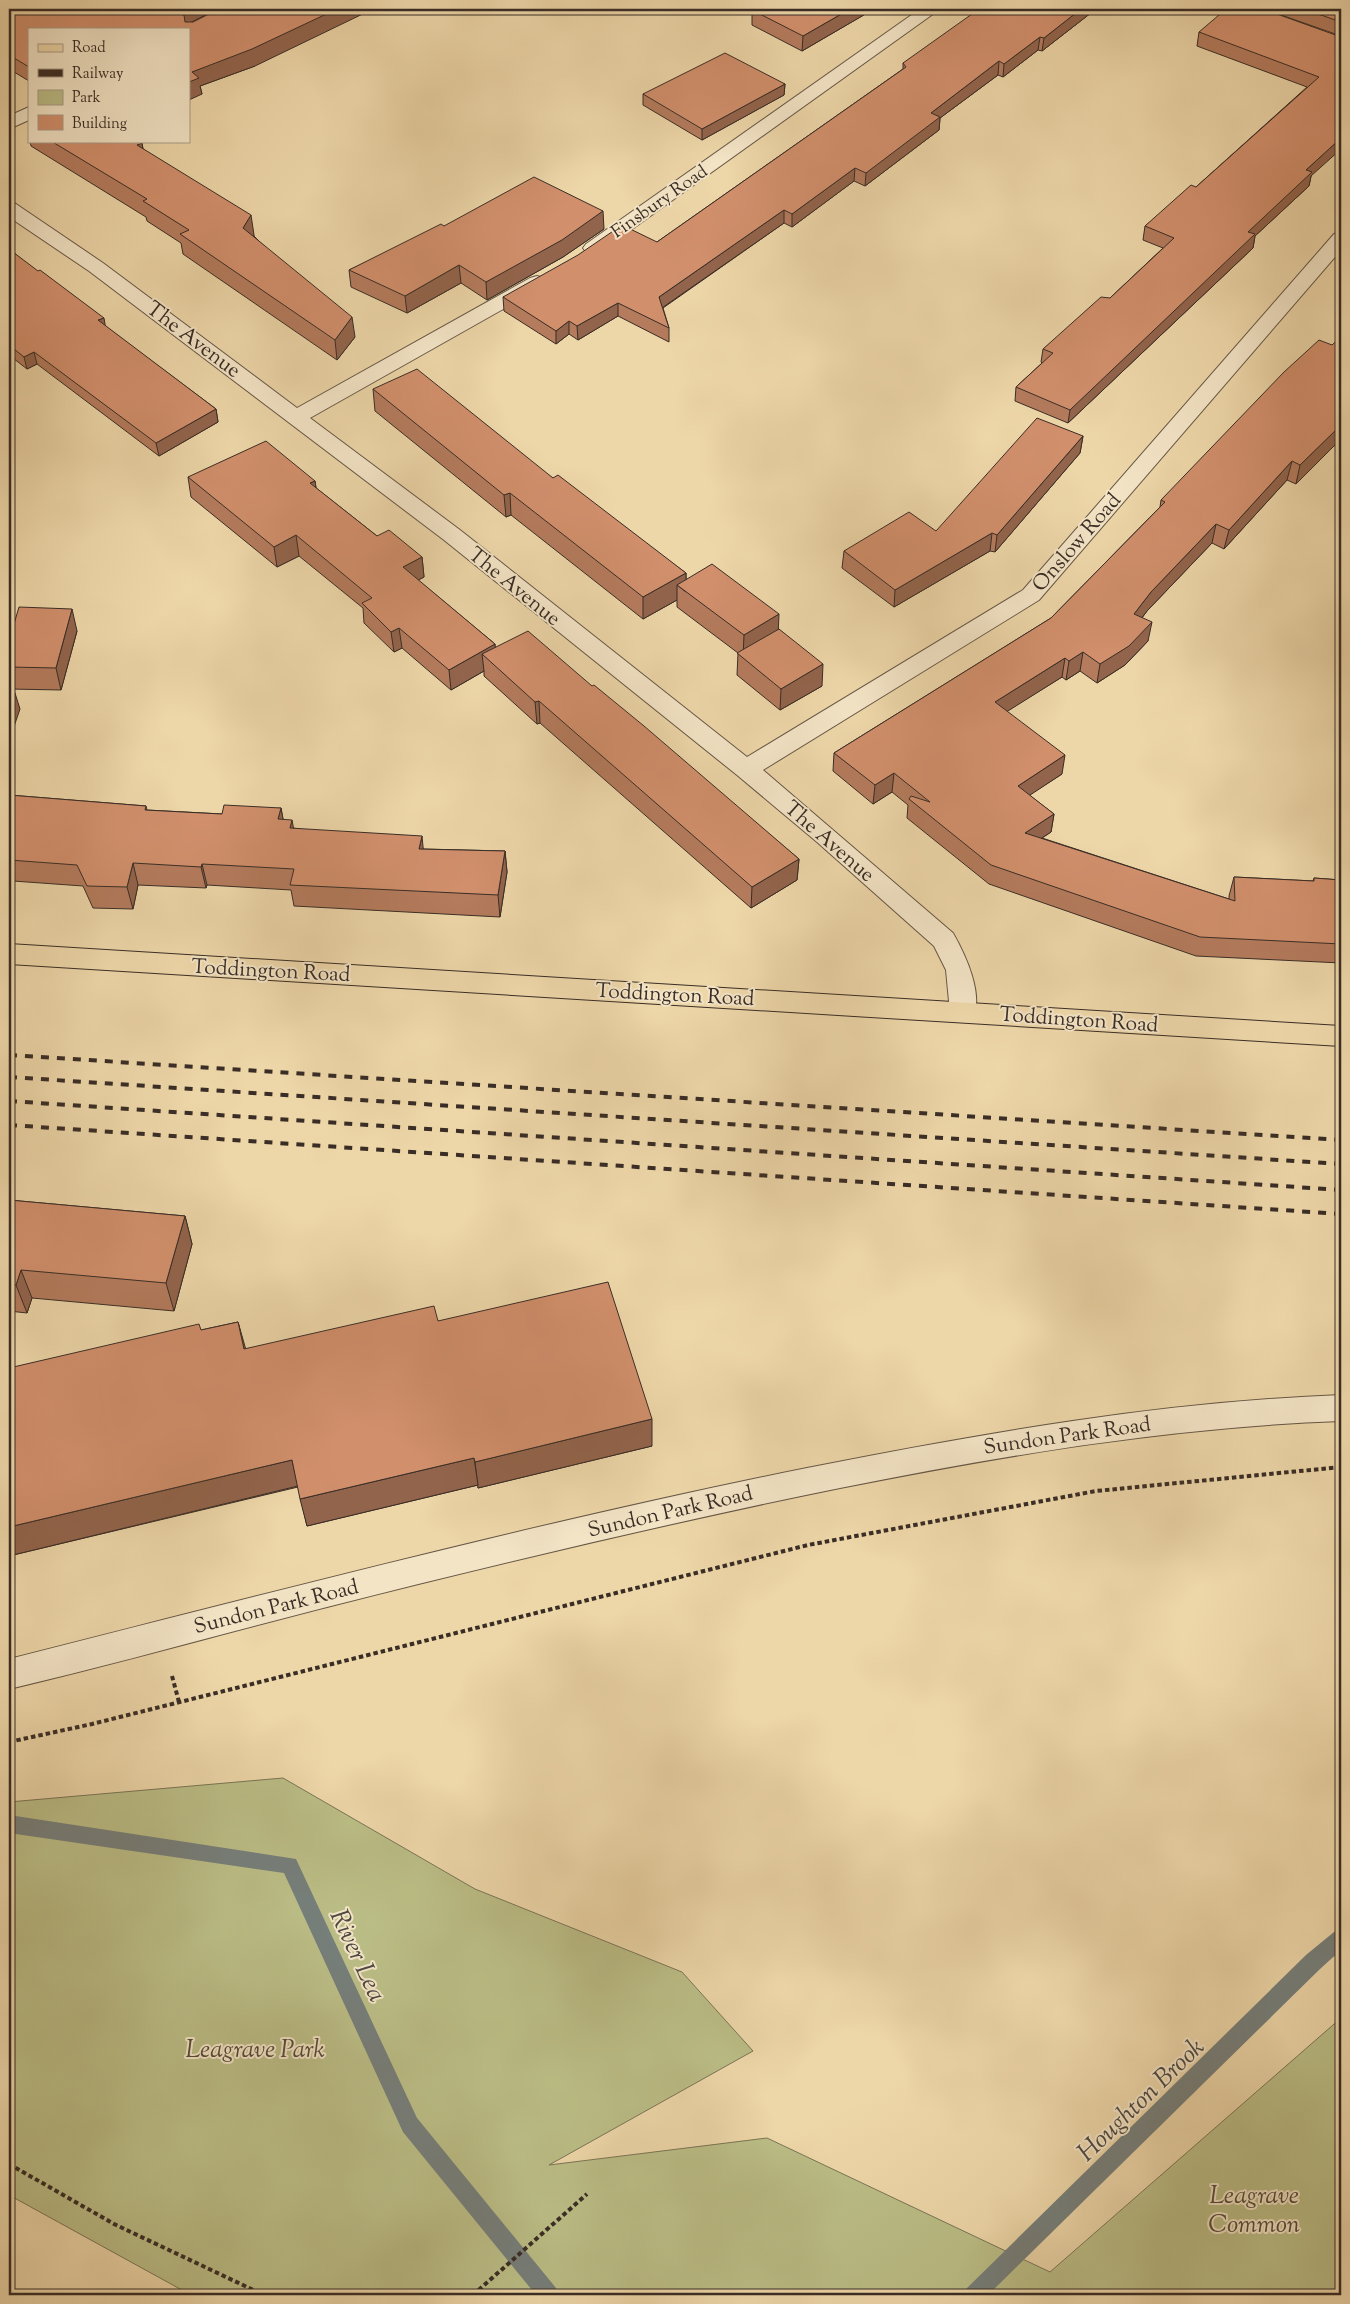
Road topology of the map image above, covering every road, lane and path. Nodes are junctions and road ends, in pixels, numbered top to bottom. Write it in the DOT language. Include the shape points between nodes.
graph roads {
  1 [pos="931,9"];
  2 [pos="28,114"];
  3 [pos="9,123"];
  4 [pos="9,208"];
  5 [pos="1341,238"];
  6 [pos="580,257"];
  7 [pos="554,273"];
  8 [pos="296,417"];
  9 [pos="746,770"];
  10 [pos="9,954"];
  11 [pos="963,1012"];
  12 [pos="1341,1036"];
  13 [pos="1341,1408"];
  14 [pos="1341,1467"];
  15 [pos="9,1674"];
  16 [pos="9,1742"];
  17 [pos="9,2164"];
  18 [pos="586,2194"];
  19 [pos="264,2295"];
  20 [pos="473,2295"];
  1 -- 6 [label="street, Finsbury Road"];
  2 -- 3 [label="street"];
  4 -- 8 [label="street, The Avenue" via="96,267"];
  5 -- 9 [label="street, Onslow Road" via="1031,595"];
  7 -- 8 [label="street"];
  8 -- 9 [label="street, The Avenue" via="452,535"];
  9 -- 11 [label="street, The Avenue" via="944,940 959,970"];
  10 -- 11 [label="main road, Toddington Road"];
  11 -- 12 [label="main road, Toddington Road"];
  13 -- 15 [label="street, Sundon Park Road" via="1151,1422 1005,1443 739,1494 463,1558"];
  14 -- 16 [label="path" via="1096,1491 808,1545"];
  17 -- 19 [label="path" via="114,2224"];
  18 -- 20 [label="path"];
}
